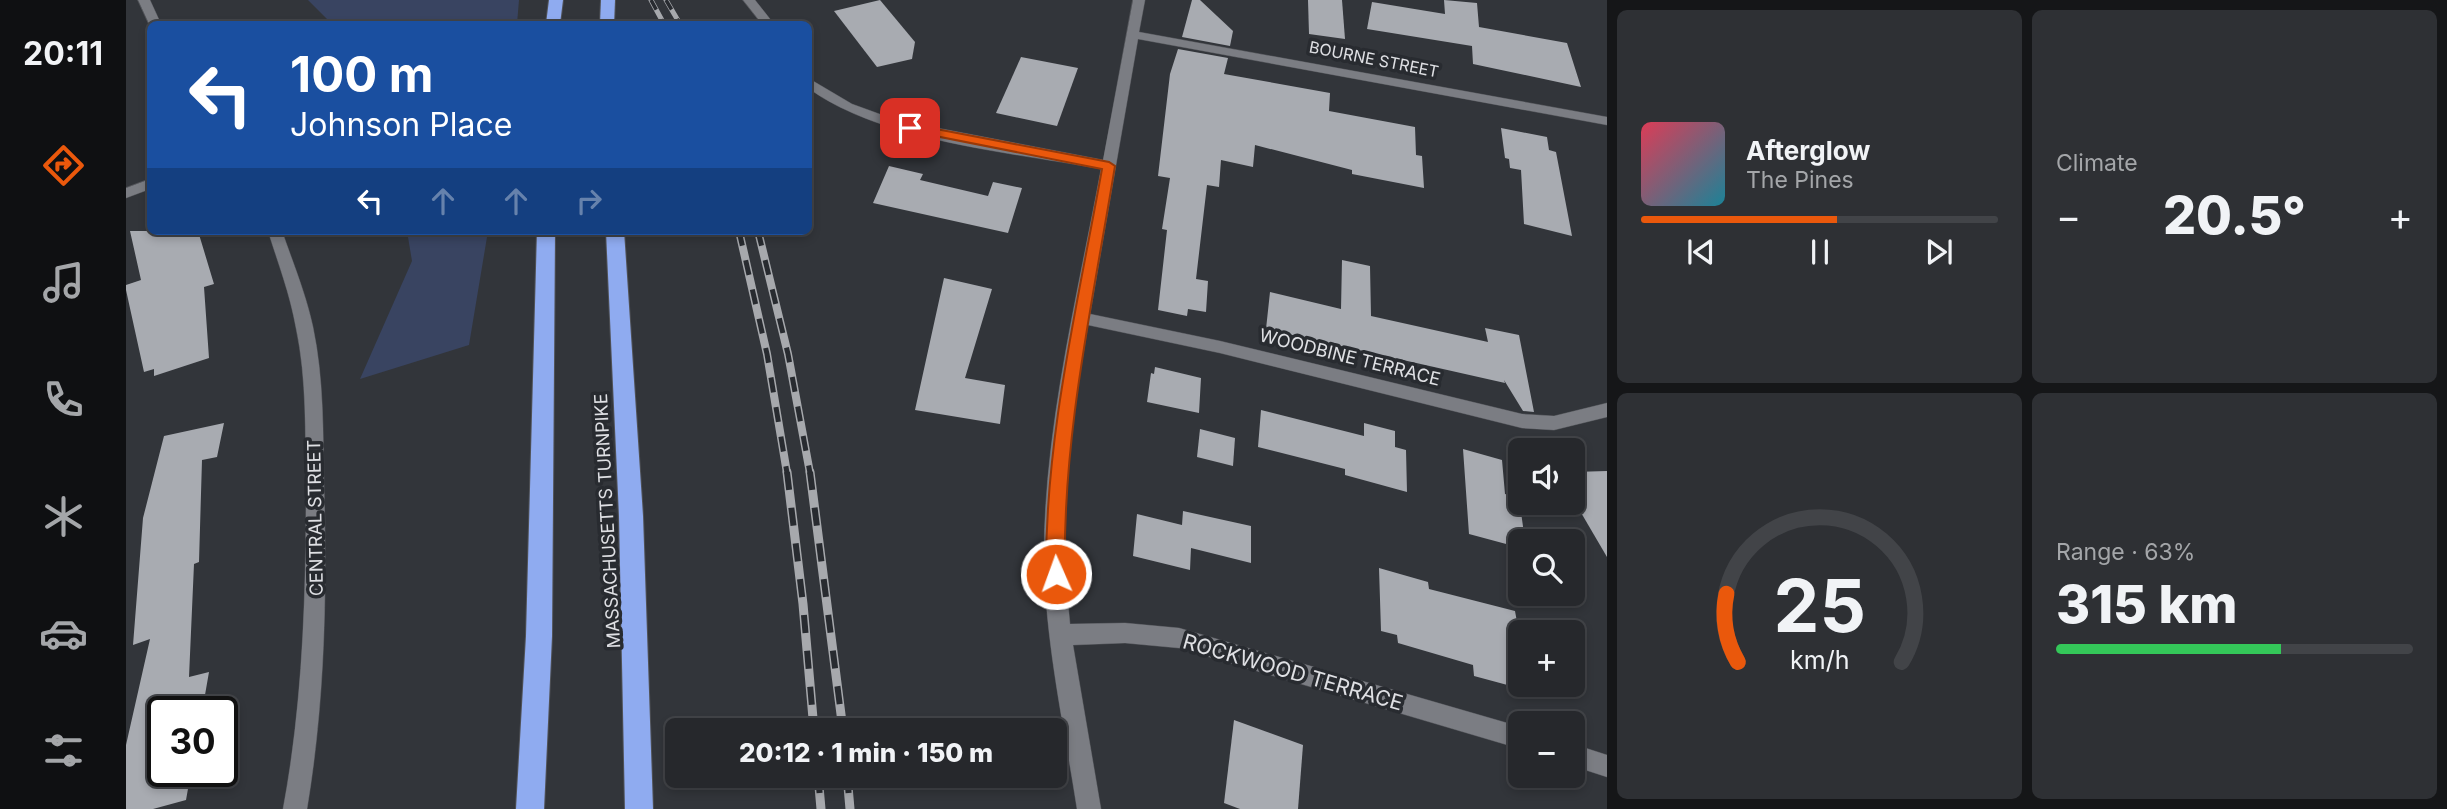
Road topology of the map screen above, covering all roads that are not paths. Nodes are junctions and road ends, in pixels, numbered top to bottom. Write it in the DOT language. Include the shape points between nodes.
graph roads {
  1 [pos="144,0"];
  2 [pos="556,0"];
  3 [pos="608,0"];
  4 [pos="750,0"];
  5 [pos="1139,0"];
  6 [pos="154,21"];
  7 [pos="553,21"];
  8 [pos="607,21"];
  9 [pos="766,21"];
  10 [pos="1133,34"];
  11 [pos="812,85"];
  12 [pos="1607,121"];
  13 [pos="1109,166"];
  14 [pos="147,185"];
  15 [pos="126,193"];
  16 [pos="276,235"];
  17 [pos="546,235"];
  18 [pos="615,235"];
  19 [pos="1082,318"];
  20 [pos="1607,410"];
  21 [pos="1061,635"];
  22 [pos="1508,734"];
  23 [pos="1585,759"];
  24 [pos="1607,766"];
  25 [pos="295,809"];
  26 [pos="530,809"];
  27 [pos="639,809"];
  28 [pos="1089,809"];
  1 -- 6 [label="street"];
  2 -- 7 [label="highway"];
  3 -- 8 [label="highway"];
  4 -- 9 [label="street"];
  5 -- 10 [label="street"];
  10 -- 12 [label="street, BOURNE STREET"];
  10 -- 13 [label="street"];
  11 -- 13 [label="street" via="848,108 886,121"];
  13 -- 19 [label="street"];
  14 -- 15 [label="street"];
  16 -- 25 [label="street, CENTRAL STREET" via="300,308 313,391 315,667"];
  17 -- 26 [label="highway" via="539,636"];
  18 -- 27 [label="highway, MASSACHUSETTS TURNPIKE" via="632,544"];
  19 -- 20 [label="street, WOODBINE TERRACE" via="1522,421 1554,423"];
  19 -- 21 [label="street" via="1056,485"];
  21 -- 22 [label="street, ROCKWOOD TERRACE" via="1125,633 1179,638"];
  21 -- 28 [label="street"];
  23 -- 24 [label="street"];
}
